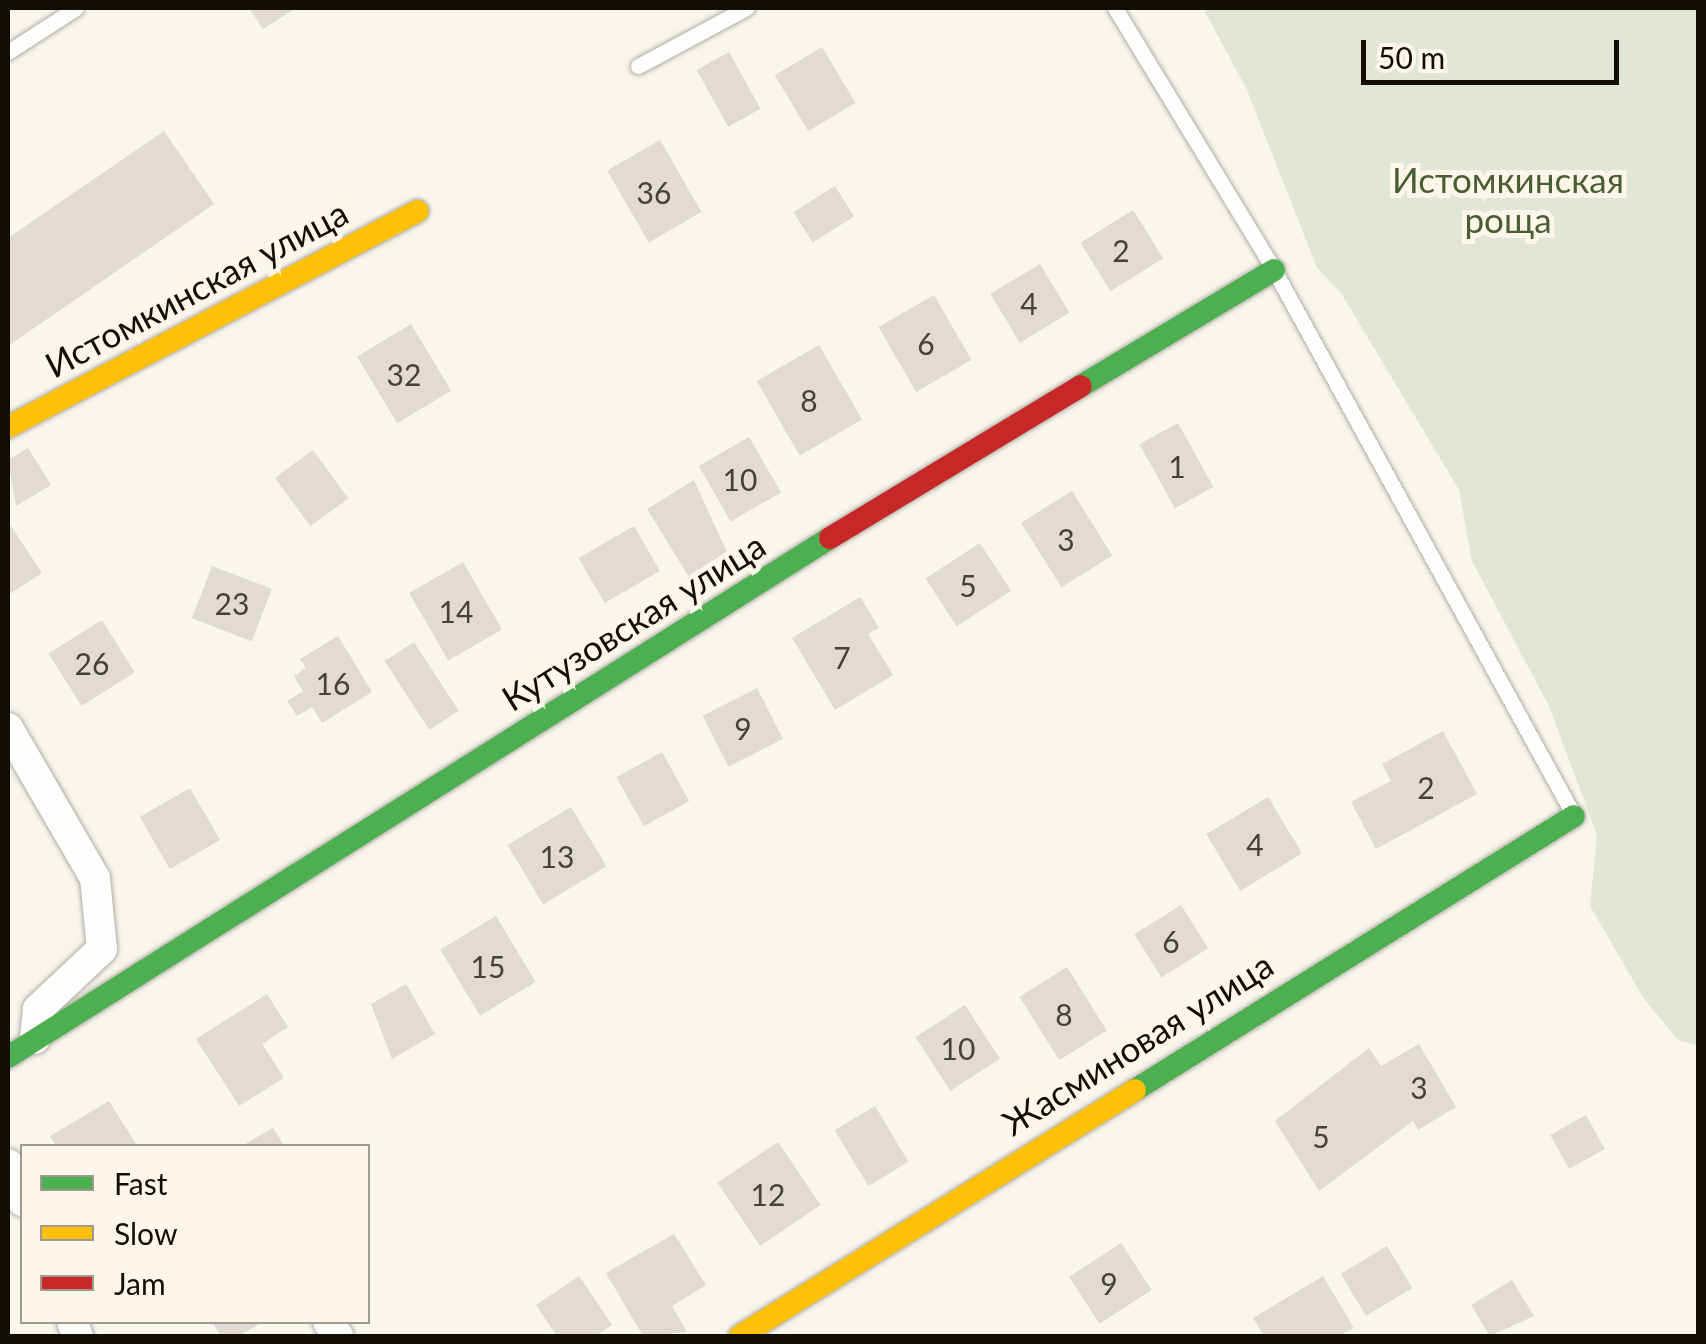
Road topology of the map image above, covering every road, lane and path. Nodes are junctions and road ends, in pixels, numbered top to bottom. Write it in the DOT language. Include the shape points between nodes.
graph roads {
  1 [pos="76,8"];
  2 [pos="746,8"];
  3 [pos="1114,8"];
  4 [pos="8,52"];
  5 [pos="638,66"];
  6 [pos="418,211"];
  7 [pos="1274,270"];
  8 [pos="8,427"];
  9 [pos="8,728"];
  10 [pos="1574,816"];
  11 [pos="34,1038"];
  12 [pos="8,1057"];
  13 [pos="8,1164"];
  14 [pos="20,1196"];
  15 [pos="740,1336"];
  1 -- 4 [label="lane"];
  2 -- 5 [label="lane"];
  3 -- 7 [label="lane"];
  6 -- 8 [label="street, Истомкинская улица"];
  7 -- 10 [label="lane"];
  7 -- 11 [label="street, Кутузовская улица"];
  9 -- 11 [label="street" via="95,878 102,949 38,1009"];
  10 -- 15 [label="street, Жасминовая улица"];
  11 -- 12 [label="street, Кутузовская улица"];
  13 -- 14 [label="street"];
}
